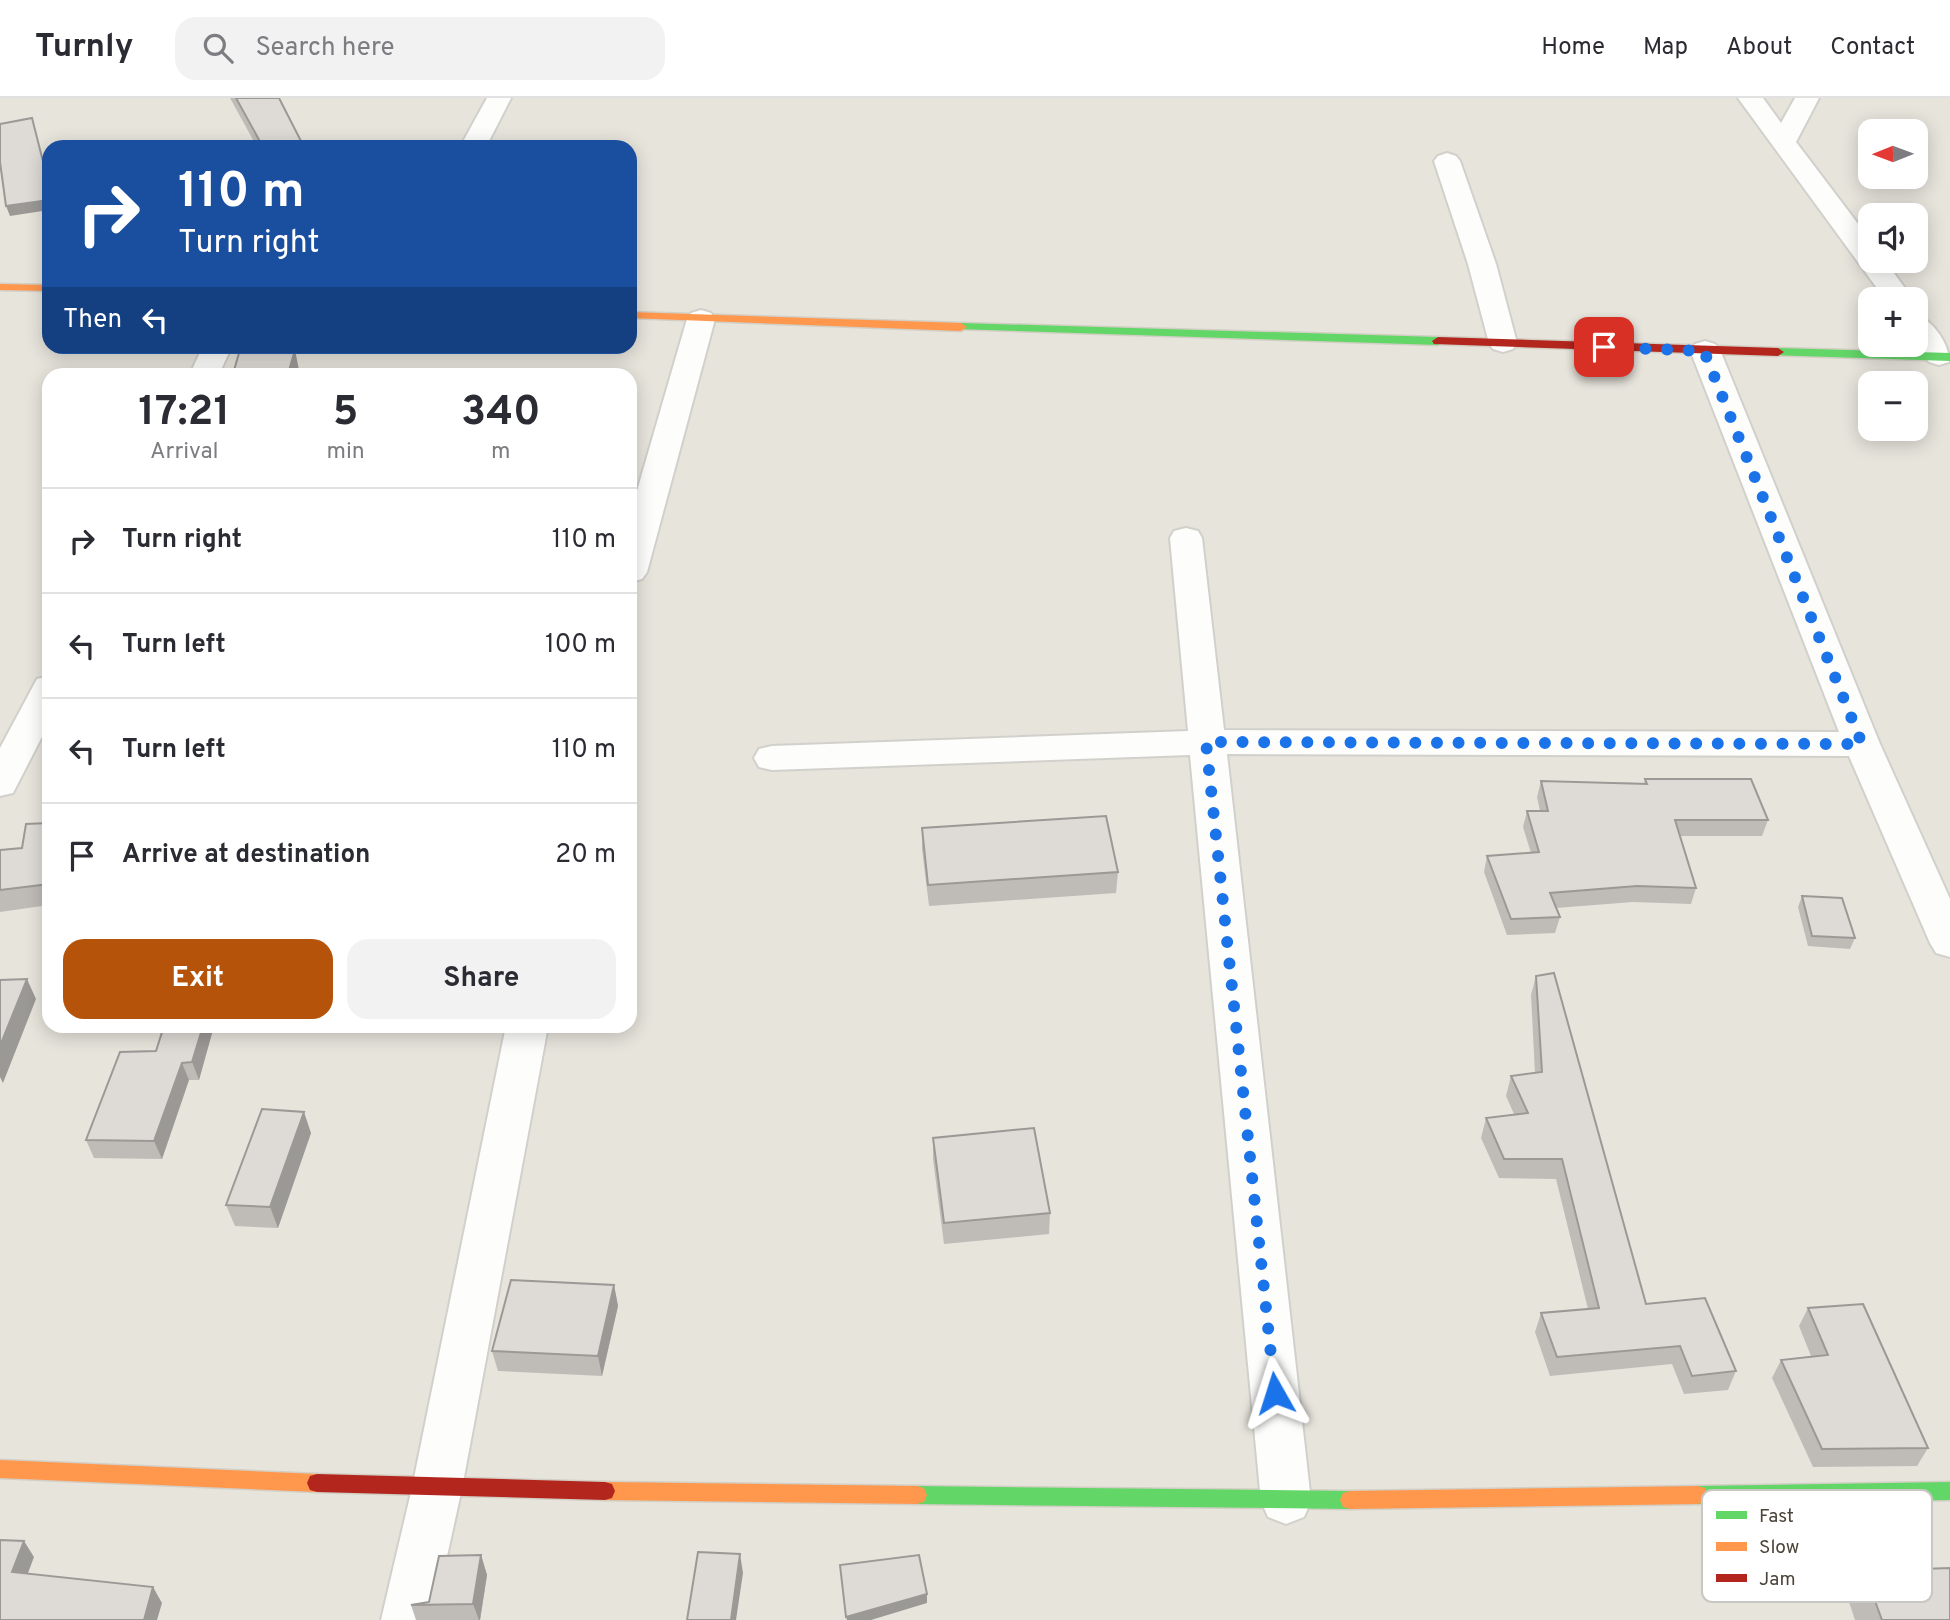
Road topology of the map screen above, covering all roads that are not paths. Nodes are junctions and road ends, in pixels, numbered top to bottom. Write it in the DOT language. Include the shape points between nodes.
graph roads {
  1 [pos="499,98"];
  2 [pos="1750,98"];
  3 [pos="1807,98"];
  4 [pos="477,140"];
  5 [pos="1783,143"];
  6 [pos="1447,161"];
  7 [pos="1858,243"];
  8 [pos="0,287"];
  9 [pos="42,288"];
  10 [pos="637,314"];
  11 [pos="701,319"];
  12 [pos="1928,337"];
  13 [pos="1503,343"];
  14 [pos="1704,351"];
  15 [pos="1945,356"];
  16 [pos="1186,538"];
  17 [pos="637,547"];
  18 [pos="42,700"];
  19 [pos="42,702"];
  20 [pos="0,713"];
  21 [pos="1206,742"];
  22 [pos="1862,744"];
  23 [pos="772,758"];
  24 [pos="0,784"];
  25 [pos="1950,943"];
  26 [pos="526,1033"];
  27 [pos="0,1469"];
  28 [pos="437,1488"];
  29 [pos="1932,1491"];
  30 [pos="1950,1491"];
  31 [pos="1702,1495"];
  32 [pos="1286,1501"];
  33 [pos="407,1620"];
  1 -- 4 [label="street"];
  2 -- 5 [label="street"];
  3 -- 5 [label="street"];
  5 -- 7 [label="street"];
  6 -- 13 [label="street"];
  8 -- 9 [label="street"];
  10 -- 11 [label="street"];
  11 -- 13 [label="street"];
  11 -- 17 [label="street"];
  12 -- 15 [label="street"];
  13 -- 14 [label="street"];
  14 -- 15 [label="street"];
  14 -- 22 [label="street"];
  16 -- 21 [label="street"];
  18 -- 20 [label="street"];
  19 -- 24 [label="street"];
  21 -- 22 [label="street"];
  21 -- 23 [label="street"];
  21 -- 32 [label="street"];
  22 -- 25 [label="street"];
  26 -- 28 [label="street"];
  27 -- 28 [label="street"];
  28 -- 32 [label="street"];
  28 -- 33 [label="street"];
  29 -- 30 [label="street"];
  31 -- 32 [label="street"];
}
